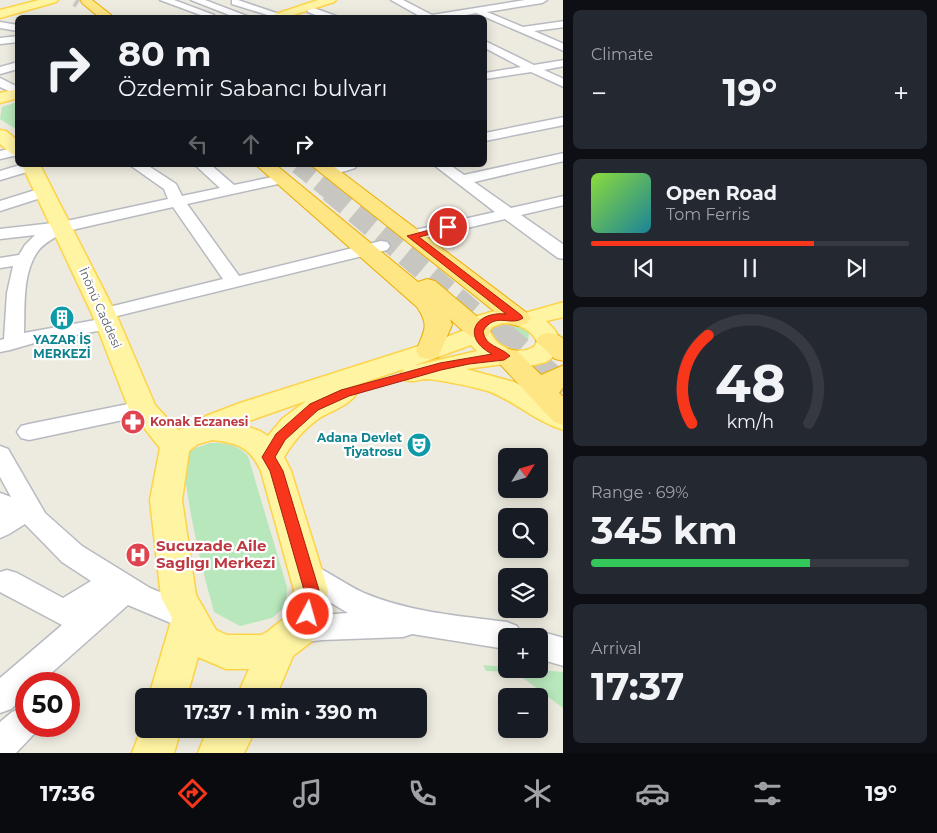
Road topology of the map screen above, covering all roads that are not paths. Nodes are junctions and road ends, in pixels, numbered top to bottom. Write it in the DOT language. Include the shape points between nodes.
graph roads {
  1 [pos="34,0"];
  2 [pos="52,0"];
  3 [pos="186,0"];
  4 [pos="196,0"];
  5 [pos="330,0"];
  6 [pos="346,0"];
  7 [pos="396,0"];
  8 [pos="231,1"];
  9 [pos="84,2"];
  10 [pos="170,2"];
  11 [pos="541,5"];
  12 [pos="0,9"];
  13 [pos="311,10"];
  14 [pos="478,10"];
  15 [pos="281,13"];
  16 [pos="0,14"];
  17 [pos="86,15"];
  18 [pos="96,15"];
  19 [pos="104,15"];
  20 [pos="112,15"];
  21 [pos="207,15"];
  22 [pos="239,15"];
  23 [pos="325,15"];
  24 [pos="425,15"];
  25 [pos="449,15"];
  26 [pos="561,20"];
  27 [pos="0,24"];
  28 [pos="15,27"];
  29 [pos="522,30"];
  30 [pos="494,35"];
  31 [pos="15,40"];
  32 [pos="0,42"];
  33 [pos="487,45"];
  34 [pos="563,48"];
  35 [pos="563,63"];
  36 [pos="15,66"];
  37 [pos="533,68"];
  38 [pos="0,71"];
  39 [pos="487,76"];
  40 [pos="0,82"];
  41 [pos="563,84"];
  42 [pos="15,91"];
  43 [pos="15,94"];
  44 [pos="0,98"];
  45 [pos="563,121"];
  46 [pos="0,135"];
  47 [pos="487,137"];
  48 [pos="15,149"];
  49 [pos="0,155"];
  50 [pos="15,157"];
  51 [pos="563,157"];
  52 [pos="15,165"];
  53 [pos="30,167"];
  54 [pos="140,167"];
  55 [pos="204,167"];
  56 [pos="324,167"];
  57 [pos="444,167"];
  58 [pos="282,172"];
  59 [pos="0,176"];
  60 [pos="461,180"];
  61 [pos="0,186"];
  62 [pos="231,190"];
  63 [pos="45,192"];
  64 [pos="18,200"];
  65 [pos="563,200"];
  66 [pos="177,202"];
  67 [pos="0,206"];
  68 [pos="508,214"];
  69 [pos="62,227"];
  70 [pos="0,234"];
  71 [pos="412,236"];
  72 [pos="374,248"];
  73 [pos="561,250"];
  74 [pos="22,260"];
  75 [pos="0,263"];
  76 [pos="234,282"];
  77 [pos="8,286"];
  78 [pos="485,294"];
  79 [pos="442,300"];
  80 [pos="563,309"];
  81 [pos="106,319"];
  82 [pos="521,319"];
  83 [pos="478,332"];
  84 [pos="7,334"];
  85 [pos="555,340"];
  86 [pos="506,357"];
  87 [pos="426,361"];
  88 [pos="563,374"];
  89 [pos="554,405"];
  90 [pos="143,409"];
  91 [pos="563,420"];
  92 [pos="29,432"];
  93 [pos="189,440"];
  94 [pos="0,456"];
  95 [pos="269,457"];
  96 [pos="11,513"];
  97 [pos="306,574"];
  98 [pos="7,582"];
  99 [pos="119,585"];
  100 [pos="190,618"];
  101 [pos="419,623"];
  102 [pos="498,635"];
  103 [pos="289,637"];
  104 [pos="548,648"];
  105 [pos="563,652"];
  106 [pos="170,688"];
  107 [pos="260,688"];
  108 [pos="0,698"];
  109 [pos="15,731"];
  110 [pos="220,738"];
  111 [pos="230,738"];
  112 [pos="0,745"];
  113 [pos="219,753"];
  1 -- 12 [label="main road"];
  2 -- 16 [label="main road"];
  3 -- 10 [label="street"];
  4 -- 22 [label="street"];
  5 -- 15 [label="main road"];
  6 -- 13 [label="main road"];
  7 -- 24 [label="street"];
  8 -- 15 [label="street"];
  9 -- 17 [label="highway"];
  9 -- 18 [label="highway"];
  9 -- 19 [label="highway"];
  9 -- 20 [label="highway"];
  10 -- 21 [label="street"];
  11 -- 14 [label="street" via="523,3"];
  13 -- 15 [label="main road"];
  13 -- 23 [label="street"];
  14 -- 25 [label="street"];
  14 -- 29 [label="street"];
  26 -- 29 [label="street"];
  27 -- 28 [label="street"];
  29 -- 30 [label="street"];
  29 -- 34 [label="street"];
  31 -- 32 [label="street"];
  33 -- 37 [label="street"];
  35 -- 37 [label="street"];
  36 -- 38 [label="street"];
  37 -- 39 [label="street"];
  37 -- 41 [label="street"];
  40 -- 42 [label="street"];
  43 -- 44 [label="main road"];
  45 -- 47 [label="street"];
  46 -- 48 [label="main road, İnönü Caddesi"];
  49 -- 50 [label="street"];
  51 -- 60 [label="street"];
  52 -- 59 [label="street"];
  53 -- 63 [label="main road, İnönü Caddesi"];
  54 -- 66 [label="street" via="171,187"];
  55 -- 62 [label="street"];
  56 -- 71 [label="highway"];
  57 -- 60 [label="street"];
  58 -- 62 [label="street"];
  58 -- 72 [label="highway"];
  60 -- 68 [label="street"];
  61 -- 64 [label="street"];
  62 -- 66 [label="street"];
  63 -- 64 [label="street"];
  63 -- 69 [label="main road, İnönü Caddesi"];
  64 -- 67 [label="street"];
  65 -- 68 [label="street"];
  66 -- 69 [label="street"];
  66 -- 76 [label="street"];
  68 -- 71 [label="street"];
  68 -- 73 [label="street"];
  69 -- 70 [label="street"];
  69 -- 74 [label="street" via="36,241"];
  69 -- 81 [label="main road, İnönü Caddesi"];
  71 -- 78 [label="highway"];
  72 -- 76 [label="street"];
  72 -- 79 [label="highway" via="414,283"];
  72 -- 87 [label="highway" via="437,318 440,325"];
  74 -- 75 [label="street"];
  74 -- 77 [label="street"];
  76 -- 81 [label="street"];
  77 -- 84 [label="street"];
  78 -- 79 [label="highway" via="487,304 476,310 462,310"];
  78 -- 82 [label="highway"];
  79 -- 83 [label="highway"];
  80 -- 82 [label="main road"];
  81 -- 84 [label="street" via="65,330"];
  81 -- 90 [label="main road, İnönü Caddesi"];
  82 -- 83 [label="main road" via="502,316 488,320 483,322"];
  82 -- 85 [label="main road" via="534,324"];
  83 -- 86 [label="main road" via="485,346"];
  83 -- 87 [label="main road"];
  85 -- 86 [label="main road" via="538,356 524,359"];
  86 -- 87 [label="main road"];
  86 -- 89 [label="highway"];
  87 -- 91 [label="main road" via="465,378 504,387"];
  87 -- 93 [label="main road" via="250,410 216,423"];
  87 -- 95 [label="main road" via="314,407 281,437"];
  88 -- 89 [label="highway" via="549,382"];
  90 -- 92 [label="street"];
  90 -- 93 [label="main road, İnönü Caddesi"];
  93 -- 95 [label="main road" via="212,430 232,432 250,438 266,450"];
  93 -- 100 [label="main road" via="166,500 179,597"];
  94 -- 96 [label="street"];
  95 -- 97 [label="main road"];
  96 -- 99 [label="street" via="36,520 72,554"];
  97 -- 101 [label="street" via="356,603"];
  97 -- 103 [label="main road" via="311,590 308,614"];
  98 -- 99 [label="street" via="64,613"];
  99 -- 100 [label="street"];
  99 -- 108 [label="street"];
  100 -- 103 [label="main road" via="203,642 226,652 263,652"];
  100 -- 106 [label="main road"];
  101 -- 102 [label="street"];
  101 -- 103 [label="street" via="322,627"];
  103 -- 107 [label="main road"];
  104 -- 105 [label="street"];
  109 -- 112 [label="street"];
  110 -- 113 [label="main road"];
  111 -- 113 [label="main road"];
}
